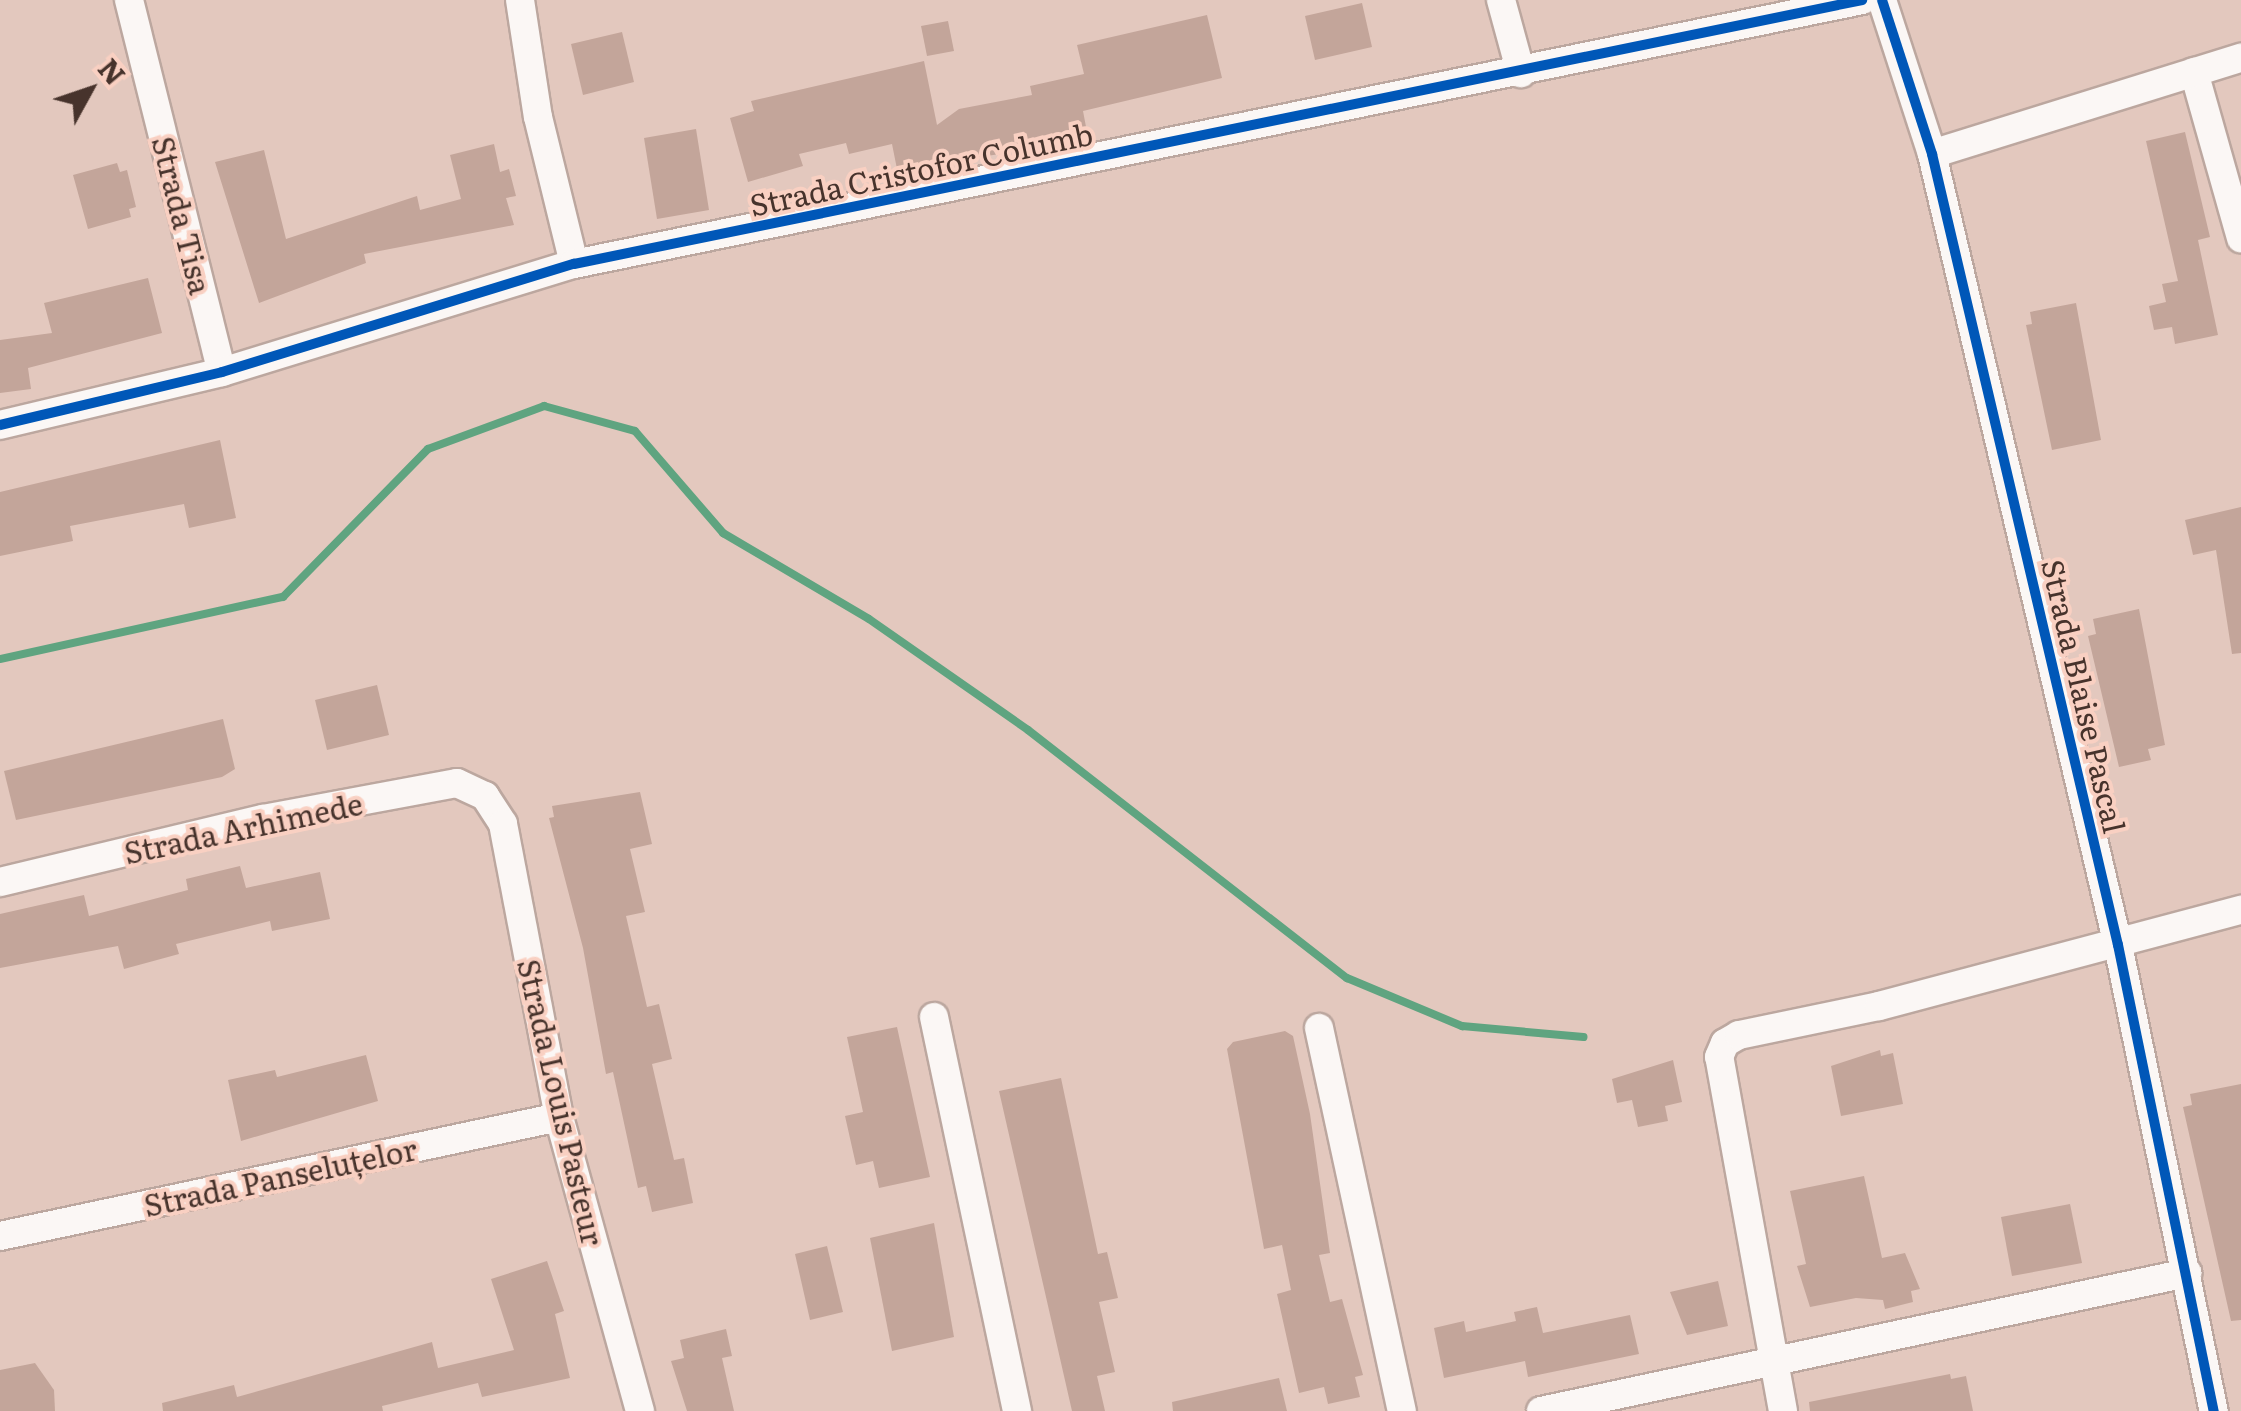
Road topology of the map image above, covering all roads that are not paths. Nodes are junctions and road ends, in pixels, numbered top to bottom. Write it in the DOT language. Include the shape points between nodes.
graph roads {
  1 [pos="129,0"];
  2 [pos="520,0"];
  3 [pos="1501,0"];
  4 [pos="1862,0"];
  5 [pos="1882,0"];
  6 [pos="2241,58"];
  7 [pos="1521,72"];
  8 [pos="2194,72"];
  9 [pos="1932,154"];
  10 [pos="2241,238"];
  11 [pos="574,264"];
  12 [pos="222,372"];
  13 [pos="0,425"];
  14 [pos="485,796"];
  15 [pos="0,882"];
  16 [pos="2241,910"];
  17 [pos="2118,944"];
  18 [pos="934,1016"];
  19 [pos="1319,1028"];
  20 [pos="559,1117"];
  21 [pos="0,1236"];
  22 [pos="2187,1273"];
  23 [pos="1774,1363"];
  24 [pos="640,1411"];
  25 [pos="1018,1411"];
  26 [pos="1402,1411"];
  27 [pos="1541,1411"];
  28 [pos="1783,1411"];
  29 [pos="2214,1411"];
  1 -- 12 [label="street, Strada Tisa"];
  2 -- 11 [label="street" via="538,117"];
  3 -- 7 [label="street"];
  4 -- 7 [label="street, Strada Cristofor Columb"];
  5 -- 9 [label="street, Strada Blaise Pascal"];
  6 -- 8 [label="street"];
  7 -- 11 [label="street, Strada Cristofor Columb"];
  8 -- 9 [label="street"];
  8 -- 10 [label="street"];
  9 -- 17 [label="street, Strada Blaise Pascal"];
  11 -- 12 [label="street, Strada Cristofor Columb"];
  12 -- 13 [label="street, Strada Cristofor Columb"];
  14 -- 15 [label="street, Strada Arhimede" via="457,784 263,819"];
  14 -- 20 [label="street, Strada Louis Pasteur" via="503,824"];
  16 -- 17 [label="street"];
  17 -- 22 [label="street, Strada Blaise Pascal"];
  17 -- 23 [label="street" via="1739,1034 1725,1043 1719,1057"];
  18 -- 25 [label="street"];
  19 -- 26 [label="street"];
  20 -- 21 [label="street, Strada Panseluțelor"];
  20 -- 24 [label="street, Strada Louis Pasteur"];
  22 -- 23 [label="street"];
  22 -- 29 [label="street, Strada Blaise Pascal"];
  23 -- 27 [label="street"];
  23 -- 28 [label="street"];
}
